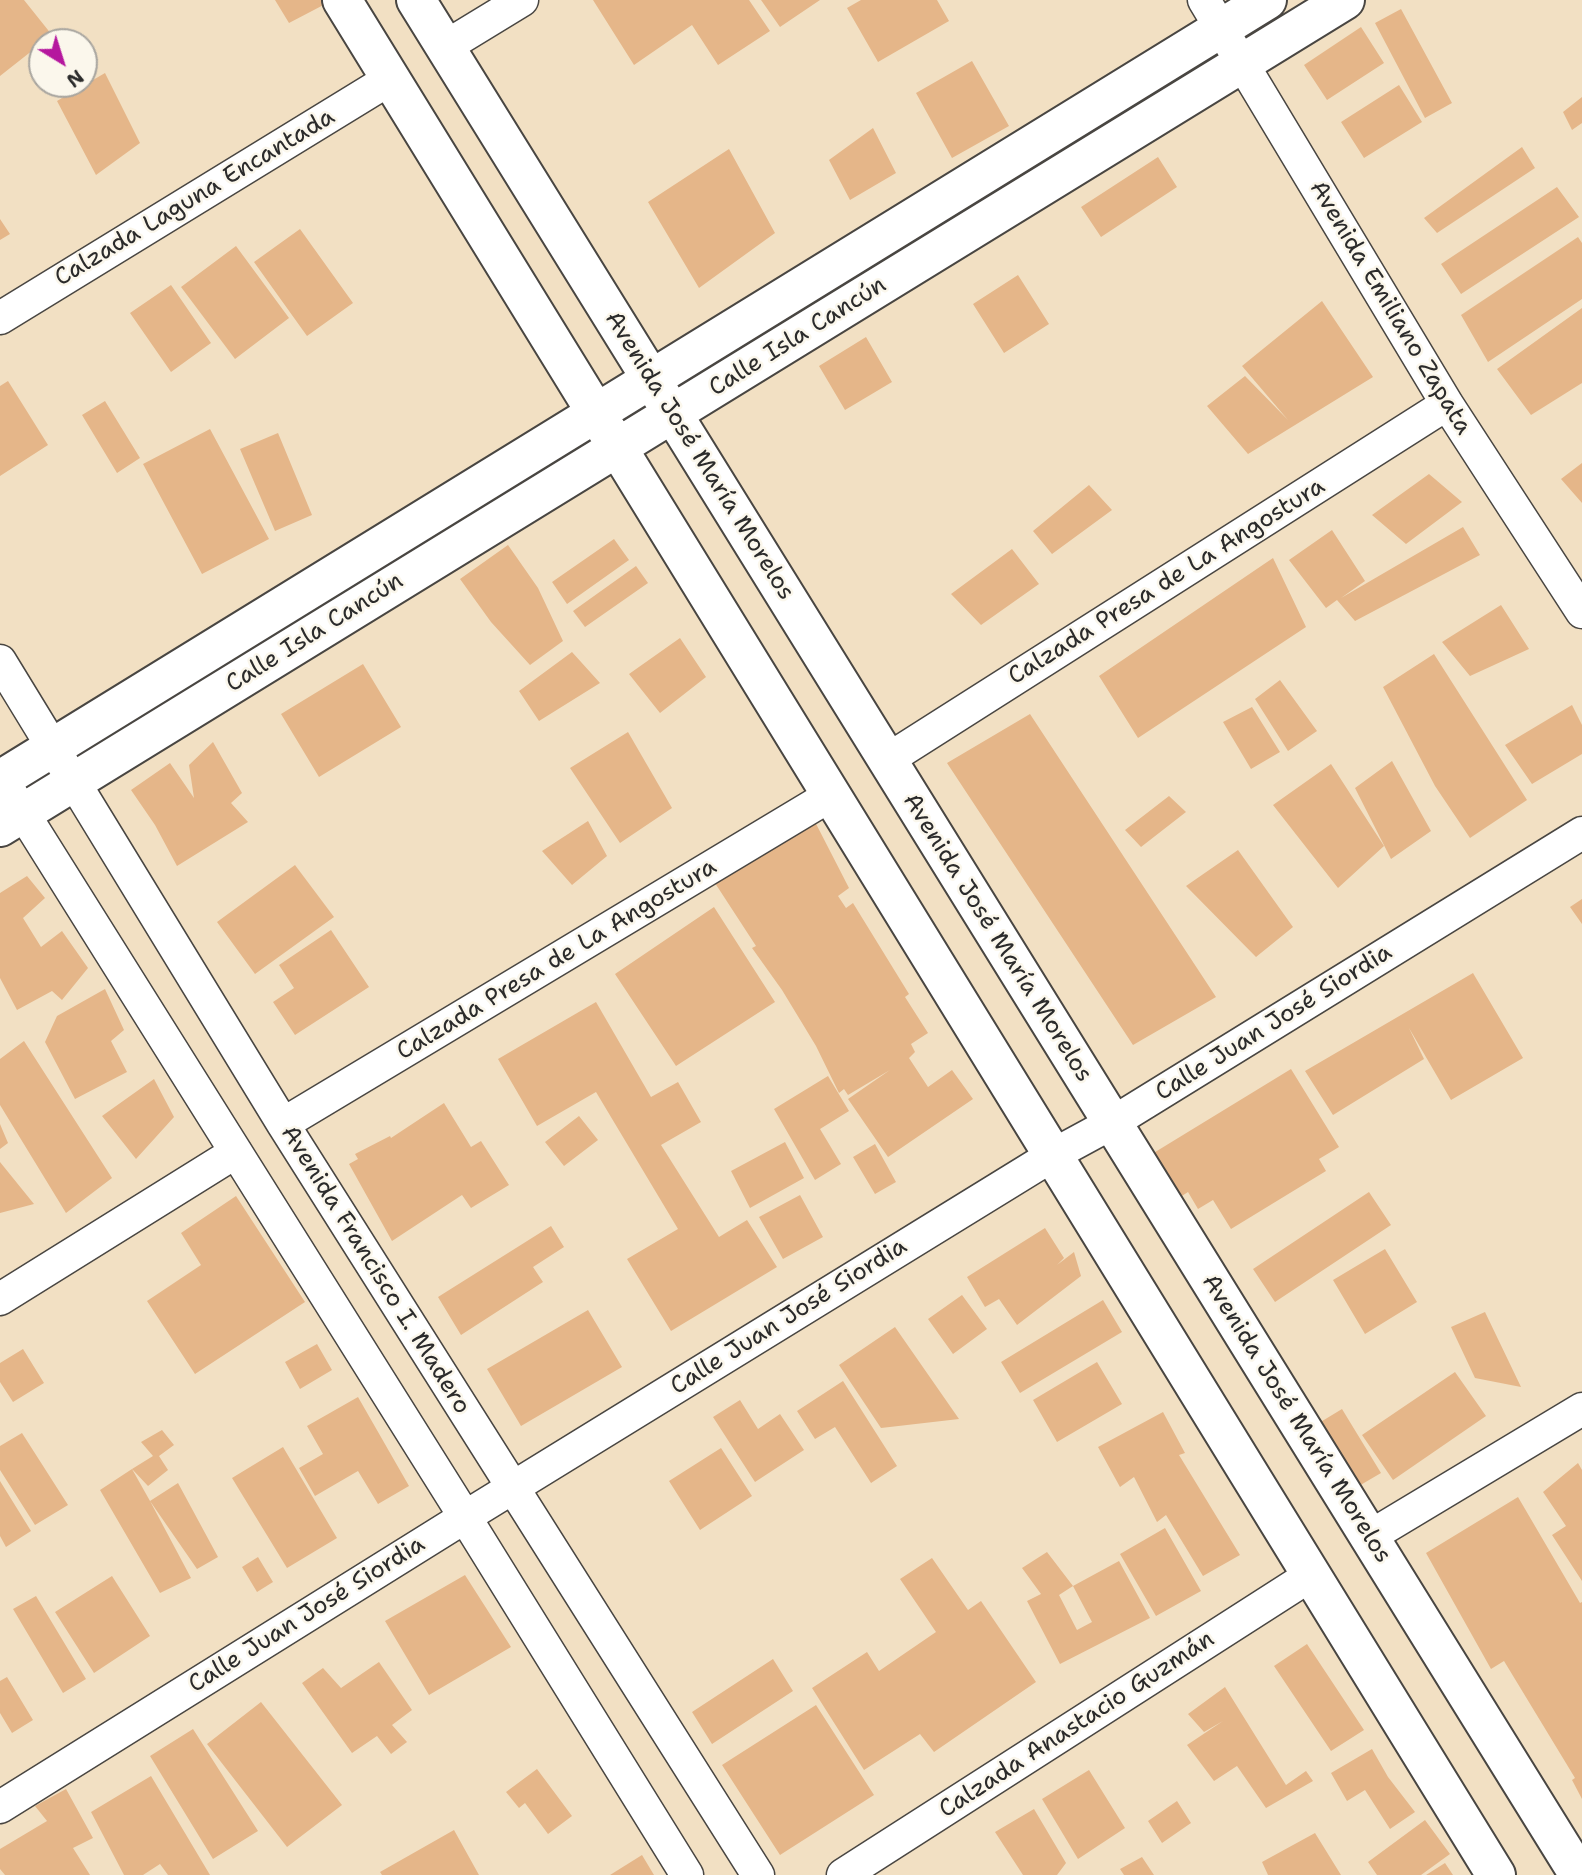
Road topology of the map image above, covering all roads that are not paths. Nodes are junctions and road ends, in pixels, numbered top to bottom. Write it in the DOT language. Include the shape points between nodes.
graph roads {
  1 [pos="342,0"];
  2 [pos="416,0"];
  3 [pos="522,0"];
  4 [pos="1267,0"];
  5 [pos="1345,0"];
  6 [pos="1213,14"];
  7 [pos="445,47"];
  8 [pos="1243,63"];
  9 [pos="390,79"];
  10 [pos="0,318"];
  11 [pos="651,379"];
  12 [pos="1447,404"];
  13 [pos="596,413"];
  14 [pos="673,414"];
  15 [pos="617,447"];
  16 [pos="1582,612"];
  17 [pos="0,660"];
  18 [pos="52,748"];
  19 [pos="887,760"];
  20 [pos="1,778"];
  21 [pos="72,782"];
  22 [pos="831,795"];
  23 [pos="12,820"];
  24 [pos="1582,833"];
  25 [pos="1112,1123"];
  26 [pos="283,1124"];
  27 [pos="236,1153"];
  28 [pos="1053,1155"];
  29 [pos="0,1299"];
  30 [pos="1582,1409"];
  31 [pos="513,1488"];
  32 [pos="466,1517"];
  33 [pos="1369,1537"];
  34 [pos="1311,1575"];
  35 [pos="0,1807"];
  36 [pos="687,1875"];
  37 [pos="758,1875"];
  38 [pos="843,1875"];
  39 [pos="1496,1875"];
  40 [pos="1580,1875"];
  1 -- 9 [label="street"];
  2 -- 7 [label="street, Avenida José María Morelos"];
  3 -- 7 [label="street"];
  4 -- 6 [label="street, Calle Isla Cancún"];
  5 -- 8 [label="street, Calle Isla Cancún"];
  6 -- 8 [label="street, Avenida Emiliano Zapata"];
  6 -- 11 [label="street, Calle Isla Cancún"];
  7 -- 11 [label="street, Avenida José María Morelos"];
  8 -- 12 [label="street, Avenida Emiliano Zapata"];
  8 -- 14 [label="street, Calle Isla Cancún"];
  9 -- 10 [label="street, Calzada Laguna Encantada"];
  9 -- 13 [label="street"];
  11 -- 13 [label="street, Calle Isla Cancún"];
  11 -- 14 [label="street, Avenida José María Morelos"];
  12 -- 16 [label="street, Avenida Emiliano Zapata"];
  12 -- 19 [label="street, Calzada Presa de La Angostura"];
  13 -- 15 [label="street"];
  13 -- 18 [label="street, Calle Isla Cancún"];
  14 -- 15 [label="street, Calle Isla Cancún"];
  14 -- 19 [label="street, Avenida José María Morelos"];
  15 -- 21 [label="street, Calle Isla Cancún"];
  15 -- 22 [label="street"];
  17 -- 18 [label="street, Avenida Francisco I. Madero"];
  18 -- 20 [label="street, Calle Isla Cancún"];
  18 -- 21 [label="street, Avenida Francisco I. Madero"];
  19 -- 25 [label="street, Avenida José María Morelos"];
  20 -- 23 [label="street"];
  21 -- 23 [label="street, Calle Isla Cancún"];
  21 -- 26 [label="street, Avenida Francisco I. Madero"];
  22 -- 26 [label="street, Calzada Presa de La Angostura"];
  22 -- 28 [label="street"];
  23 -- 27 [label="street"];
  24 -- 25 [label="street, Calle Juan José Siordia"];
  25 -- 28 [label="street, Calle Juan José Siordia"];
  25 -- 33 [label="street, Avenida José María Morelos"];
  26 -- 31 [label="street, Avenida Francisco I. Madero"];
  27 -- 29 [label="street"];
  27 -- 32 [label="street"];
  28 -- 31 [label="street, Calle Juan José Siordia"];
  28 -- 34 [label="street"];
  30 -- 33 [label="street"];
  31 -- 32 [label="street, Calle Juan José Siordia"];
  31 -- 37 [label="street, Avenida Francisco I. Madero"];
  32 -- 35 [label="street, Calle Juan José Siordia"];
  32 -- 36 [label="street"];
  33 -- 40 [label="street, Avenida José María Morelos"];
  34 -- 38 [label="street, Calzada Anastacio Guzmán"];
  34 -- 39 [label="street"];
}
